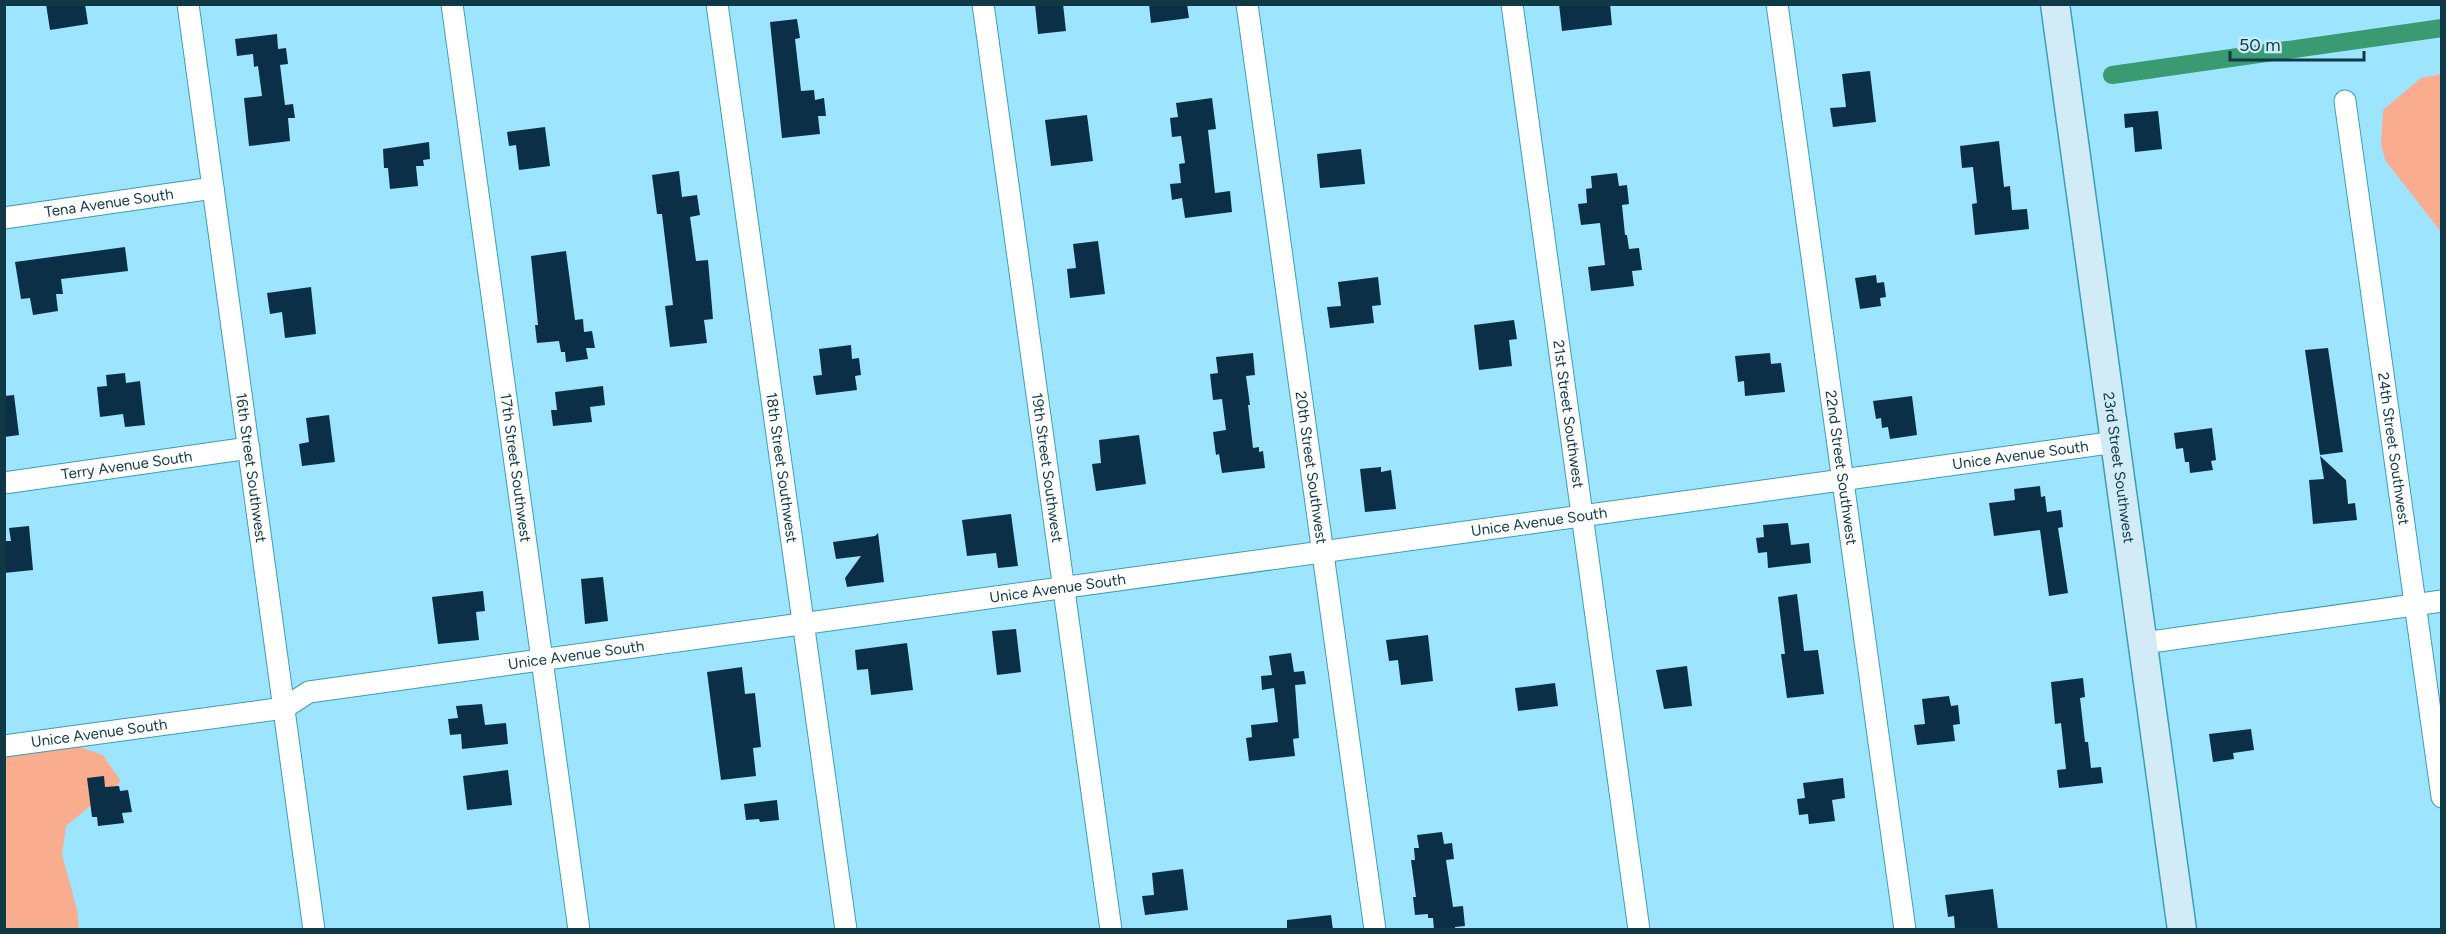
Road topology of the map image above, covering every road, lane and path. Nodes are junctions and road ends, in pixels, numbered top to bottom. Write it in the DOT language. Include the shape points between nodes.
graph roads {
  1 [pos="188,4"];
  2 [pos="452,4"];
  3 [pos="717,4"];
  4 [pos="983,4"];
  5 [pos="1247,4"];
  6 [pos="1512,4"];
  7 [pos="1777,4"];
  8 [pos="2055,4"];
  9 [pos="2345,101"];
  10 [pos="213,188"];
  11 [pos="4,218"];
  12 [pos="2116,442"];
  13 [pos="249,448"];
  14 [pos="1843,480"];
  15 [pos="4,483"];
  16 [pos="1582,515"];
  17 [pos="1323,552"];
  18 [pos="1063,588"];
  19 [pos="2442,602"];
  20 [pos="2415,605"];
  21 [pos="803,623"];
  22 [pos="2144,643"];
  23 [pos="542,658"];
  24 [pos="284,708"];
  25 [pos="4,746"];
  26 [pos="2442,797"];
  27 [pos="314,930"];
  28 [pos="579,930"];
  29 [pos="846,930"];
  30 [pos="1110,930"];
  31 [pos="1375,930"];
  32 [pos="1639,930"];
  33 [pos="1905,930"];
  34 [pos="2182,930"];
  1 -- 10 [label="street, 16th Street Southwest"];
  2 -- 23 [label="street, 17th Street Southwest"];
  3 -- 21 [label="street, 18th Street Southwest"];
  4 -- 18 [label="street, 19th Street Southwest"];
  5 -- 17 [label="street, 20th Street Southwest"];
  6 -- 16 [label="street, 21st Street Southwest"];
  7 -- 14 [label="street, 22nd Street Southwest"];
  8 -- 12 [label="street, 23rd Street Southwest"];
  9 -- 20 [label="street, 24th Street Southwest"];
  10 -- 11 [label="street, Tena Avenue South"];
  10 -- 13 [label="street, 16th Street Southwest"];
  12 -- 14 [label="street, Unice Avenue South"];
  12 -- 22 [label="street, 23rd Street Southwest"];
  13 -- 15 [label="street, Terry Avenue South"];
  13 -- 24 [label="street, 16th Street Southwest"];
  14 -- 16 [label="street, Unice Avenue South"];
  14 -- 33 [label="street, 22nd Street Southwest"];
  16 -- 17 [label="street, Unice Avenue South"];
  16 -- 32 [label="street, 21st Street Southwest"];
  17 -- 18 [label="street, Unice Avenue South"];
  17 -- 31 [label="street, 20th Street Southwest"];
  18 -- 21 [label="street, Unice Avenue South"];
  18 -- 30 [label="street, 19th Street Southwest"];
  19 -- 20 [label="street"];
  20 -- 22 [label="street"];
  20 -- 26 [label="street, 24th Street Southwest"];
  21 -- 23 [label="street, Unice Avenue South"];
  21 -- 29 [label="street, 18th Street Southwest"];
  22 -- 34 [label="street, 23rd Street Southwest"];
  23 -- 24 [label="street, Unice Avenue South" via="309,692"];
  23 -- 28 [label="street, 17th Street Southwest"];
  24 -- 25 [label="street, Unice Avenue South"];
  24 -- 27 [label="street, 16th Street Southwest"];
}
